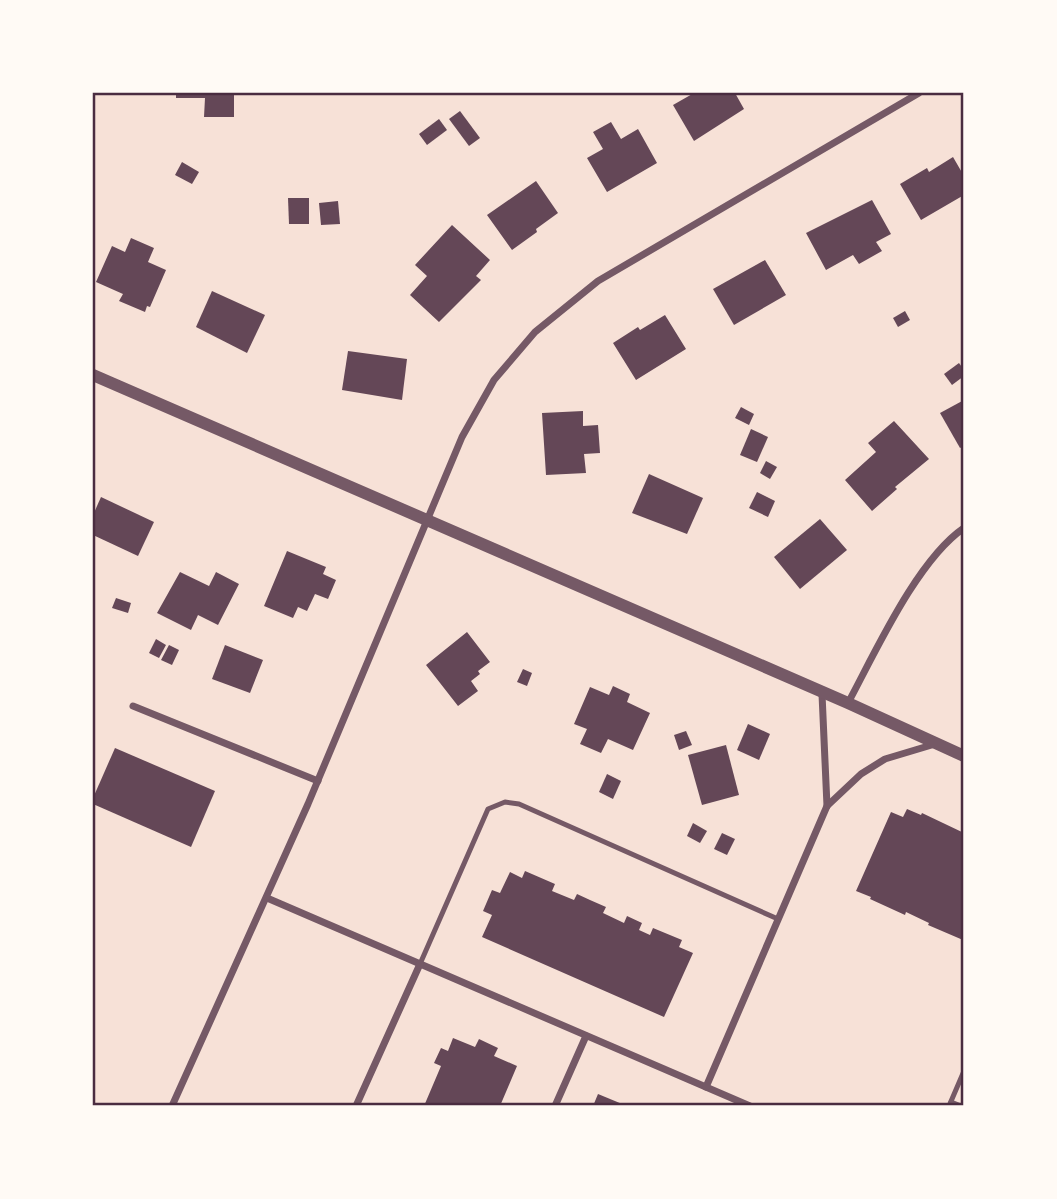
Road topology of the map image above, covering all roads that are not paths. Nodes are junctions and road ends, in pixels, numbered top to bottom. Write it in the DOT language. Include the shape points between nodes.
graph roads {
  1 [pos="919,93"];
  2 [pos="93,375"];
  3 [pos="427,521"];
  4 [pos="964,528"];
  5 [pos="822,694"];
  6 [pos="848,703"];
  7 [pos="133,706"];
  8 [pos="936,743"];
  9 [pos="964,756"];
  10 [pos="318,781"];
  11 [pos="827,806"];
  12 [pos="267,898"];
  13 [pos="778,919"];
  14 [pos="420,964"];
  15 [pos="586,1036"];
  16 [pos="964,1071"];
  17 [pos="706,1087"];
  18 [pos="950,1104"];
  19 [pos="172,1106"];
  20 [pos="356,1106"];
  21 [pos="555,1106"];
  22 [pos="750,1106"];
  23 [pos="961,1106"];
  1 -- 3 [label="street" via="598,281 559,310 494,380 462,437"];
  2 -- 3 [label="street"];
  3 -- 5 [label="street"];
  3 -- 10 [label="street"];
  4 -- 6 [label="street" via="926,568 897,611"];
  5 -- 6 [label="street"];
  5 -- 11 [label="street"];
  6 -- 8 [label="street"];
  7 -- 10 [label="street"];
  8 -- 9 [label="street"];
  8 -- 11 [label="street" via="885,759"];
  10 -- 12 [label="street"];
  11 -- 13 [label="street"];
  12 -- 14 [label="street"];
  12 -- 19 [label="street"];
  13 -- 14 [label="lane" via="519,804 505,802 488,809"];
  13 -- 17 [label="street"];
  14 -- 15 [label="street"];
  14 -- 20 [label="street"];
  15 -- 17 [label="street"];
  15 -- 21 [label="street"];
  16 -- 18 [label="lane"];
  17 -- 22 [label="street"];
  18 -- 23 [label="lane"];
}
